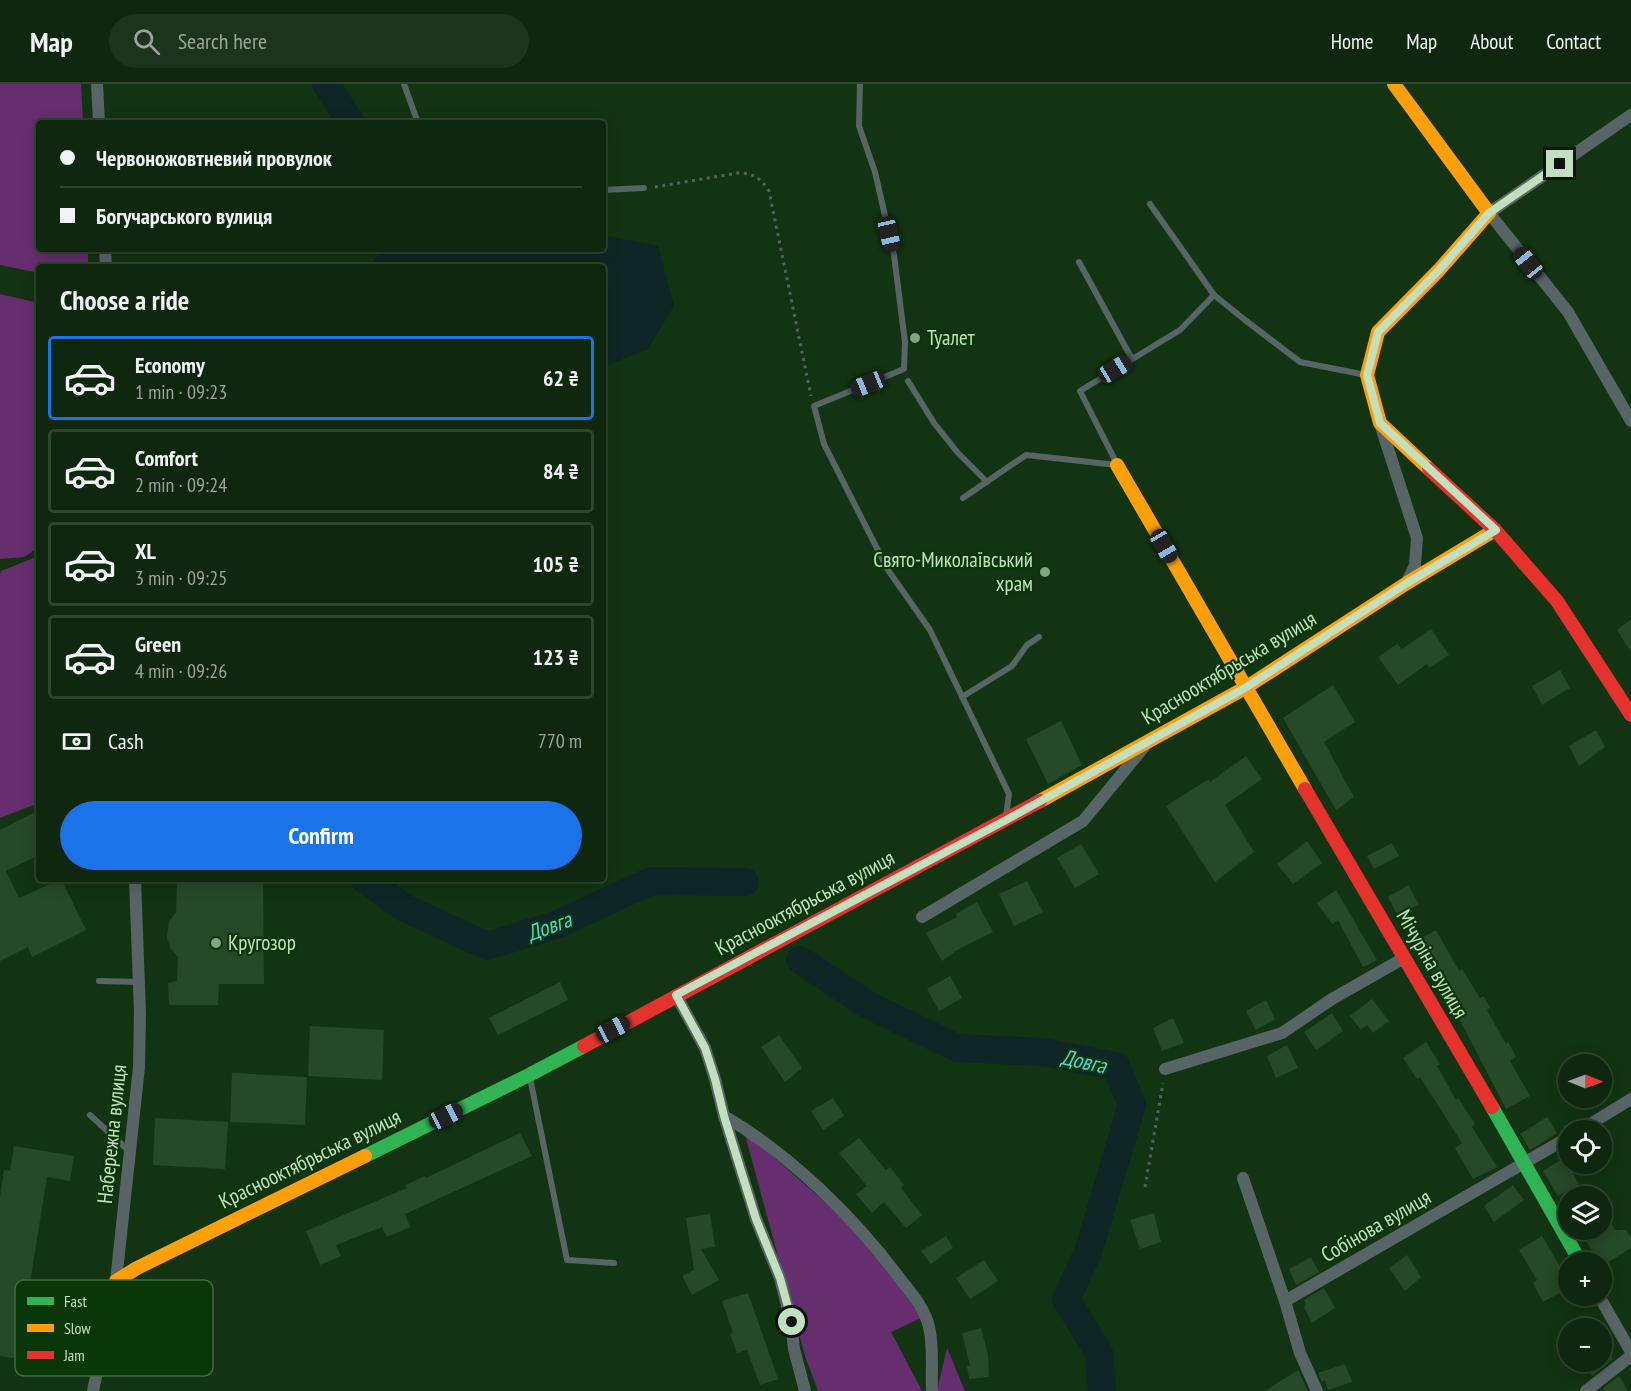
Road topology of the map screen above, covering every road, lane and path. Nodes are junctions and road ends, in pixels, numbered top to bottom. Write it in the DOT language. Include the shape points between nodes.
graph roads {
  1 [pos="98,84"];
  2 [pos="404,84"];
  3 [pos="860,84"];
  4 [pos="1394,84"];
  5 [pos="1631,115"];
  6 [pos="99,120"];
  7 [pos="417,120"];
  8 [pos="644,189"];
  9 [pos="606,190"];
  10 [pos="1150,204"];
  11 [pos="1489,213"];
  12 [pos="1079,262"];
  13 [pos="1214,295"];
  14 [pos="1132,359"];
  15 [pos="1367,375"];
  16 [pos="908,381"];
  17 [pos="814,406"];
  18 [pos="1631,421"];
  19 [pos="1380,423"];
  20 [pos="1117,465"];
  21 [pos="987,482"];
  22 [pos="963,498"];
  23 [pos="1496,530"];
  24 [pos="1407,583"];
  25 [pos="1039,637"];
  26 [pos="1245,688"];
  27 [pos="963,697"];
  28 [pos="1631,715"];
  29 [pos="1151,740"];
  30 [pos="1006,820"];
  31 [pos="135,882"];
  32 [pos="922,917"];
  33 [pos="1404,958"];
  34 [pos="99,981"];
  35 [pos="139,981"];
  36 [pos="676,995"];
  37 [pos="1165,1069"];
  38 [pos="529,1075"];
  39 [pos="1631,1099"];
  40 [pos="90,1115"];
  41 [pos="724,1116"];
  42 [pos="1596,1120"];
  43 [pos="1558,1144"];
  44 [pos="130,1151"];
  45 [pos="1525,1164"];
  46 [pos="1243,1178"];
  47 [pos="1145,1187"];
  48 [pos="1575,1252"];
  49 [pos="614,1263"];
  50 [pos="116,1280"];
  51 [pos="118,1280"];
  52 [pos="1285,1301"];
  53 [pos="1605,1306"];
  54 [pos="1631,1354"];
  55 [pos="96,1376"];
  56 [pos="93,1391"];
  57 [pos="804,1391"];
  58 [pos="932,1391"];
  59 [pos="1317,1391"];
  60 [pos="1586,1391"];
  1 -- 6 [label="street"];
  2 -- 7 [label="lane"];
  3 -- 17 [label="lane" via="860,126 894,255 905,342 904,369"];
  4 -- 11 [label="street"];
  5 -- 11 [label="street"];
  8 -- 9 [label="lane"];
  8 -- 17 [label="path" via="738,172 760,177 769,191"];
  10 -- 13 [label="lane"];
  11 -- 15 [label="street" via="1378,332"];
  11 -- 18 [label="street" via="1568,312"];
  12 -- 14 [label="lane"];
  13 -- 14 [label="lane" via="1180,330"];
  13 -- 15 [label="lane" via="1300,362"];
  14 -- 20 [label="lane" via="1080,391"];
  15 -- 19 [label="street"];
  16 -- 21 [label="lane" via="934,423"];
  17 -- 27 [label="lane" via="824,444 888,570 930,630"];
  19 -- 23 [label="street"];
  19 -- 24 [label="street" via="1417,538 1415,565"];
  20 -- 21 [label="lane" via="1026,455"];
  20 -- 26 [label="street, Мічуріна вулиця"];
  21 -- 22 [label="lane"];
  23 -- 24 [label="street, Краснооктябрьська вулиця"];
  23 -- 28 [label="street" via="1557,601"];
  24 -- 26 [label="street, Краснооктябрьська вулиця"];
  25 -- 27 [label="lane" via="1027,645 1012,666"];
  26 -- 29 [label="street, Краснооктябрьська вулиця"];
  26 -- 33 [label="street, Мічуріна вулиця"];
  27 -- 30 [label="lane" via="1009,794"];
  29 -- 30 [label="street, Краснооктябрьська вулиця"];
  29 -- 32 [label="street" via="1083,821"];
  30 -- 36 [label="street, Краснооктябрьська вулиця"];
  31 -- 35 [label="street, Набережна вулиця"];
  33 -- 37 [label="street" via="1282,1033"];
  33 -- 45 [label="street, Мічуріна вулиця"];
  34 -- 35 [label="lane"];
  35 -- 44 [label="street, Набережна вулиця" via="139,1066"];
  36 -- 38 [label="street, Краснооктябрьська вулиця"];
  36 -- 41 [label="street" via="705,1048"];
  37 -- 47 [label="path"];
  38 -- 49 [label="lane" via="567,1260"];
  38 -- 51 [label="street, Краснооктябрьська вулиця" via="157,1257"];
  39 -- 42 [label="street"];
  40 -- 44 [label="lane"];
  41 -- 57 [label="street" via="756,1219 780,1278"];
  41 -- 58 [label="street" via="782,1155 878,1249 918,1302 929,1326"];
  43 -- 45 [label="street, Собінова вулиця"];
  44 -- 50 [label="street, Набережна вулиця"];
  45 -- 48 [label="street, Мічуріна вулиця"];
  45 -- 52 [label="street, Собінова вулиця"];
  46 -- 52 [label="street"];
  52 -- 59 [label="street" via="1300,1353"];
  53 -- 54 [label="street"];
  54 -- 60 [label="street"];
  55 -- 56 [label="street, Набережна вулиця"];
}
